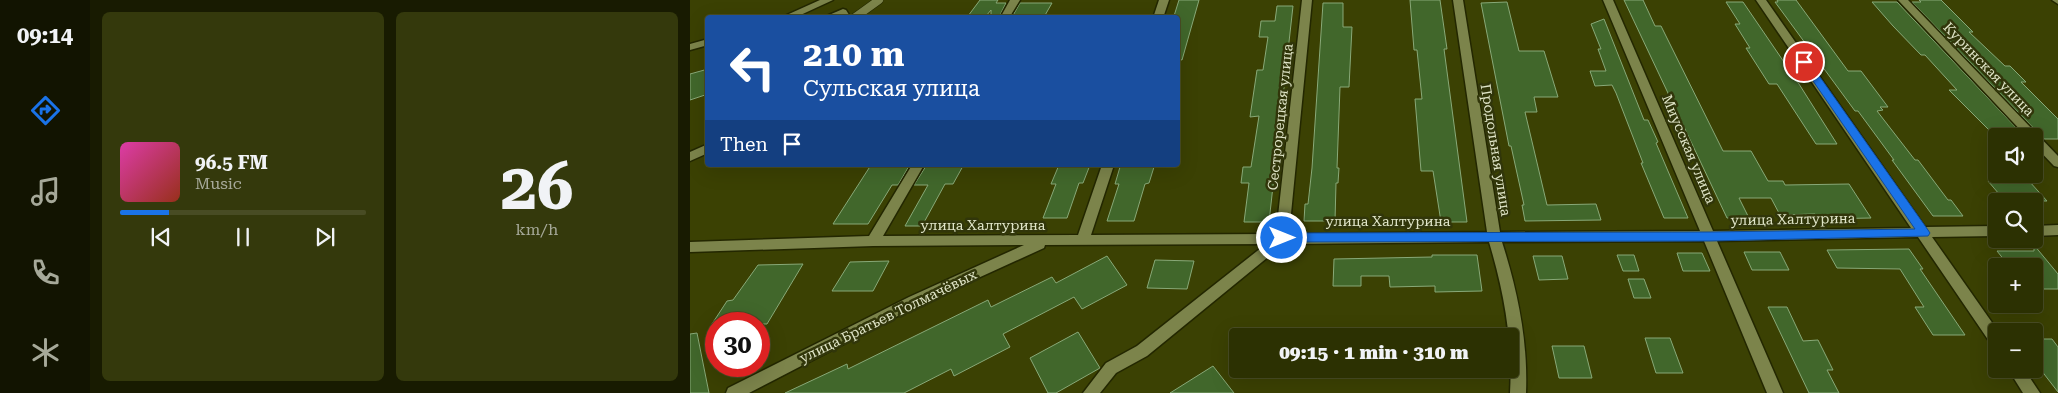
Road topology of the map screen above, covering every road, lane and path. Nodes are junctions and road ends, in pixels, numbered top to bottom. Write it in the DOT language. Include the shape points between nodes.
graph roads {
  1 [pos="828,0"];
  2 [pos="879,0"];
  3 [pos="1015,0"];
  4 [pos="1164,0"];
  5 [pos="1307,0"];
  6 [pos="1458,0"];
  7 [pos="1608,0"];
  8 [pos="1761,0"];
  9 [pos="1903,0"];
  10 [pos="791,15"];
  11 [pos="834,15"];
  12 [pos="845,15"];
  13 [pos="859,15"];
  14 [pos="1006,15"];
  15 [pos="1159,15"];
  16 [pos="705,43"];
  17 [pos="690,47"];
  18 [pos="2024,128"];
  19 [pos="2043,147"];
  20 [pos="705,150"];
  21 [pos="690,157"];
  22 [pos="2058,163"];
  23 [pos="917,167"];
  24 [pos="1107,167"];
  25 [pos="2058,230"];
  26 [pos="2043,231"];
  27 [pos="1988,232"];
  28 [pos="1924,233"];
  29 [pos="1710,236"];
  30 [pos="1282,238"];
  31 [pos="1494,238"];
  32 [pos="1083,240"];
  33 [pos="873,242"];
  34 [pos="1043,242"];
  35 [pos="690,248"];
  36 [pos="1988,328"];
  37 [pos="2022,378"];
  38 [pos="734,393"];
  39 [pos="1091,393"];
  40 [pos="1518,393"];
  41 [pos="1775,393"];
  42 [pos="2032,393"];
  1 -- 10 [label="street"];
  2 -- 13 [label="lane"];
  3 -- 14 [label="street"];
  4 -- 15 [label="street"];
  5 -- 30 [label="street, Сестрорецкая улица"];
  6 -- 31 [label="street, Продольная улица"];
  7 -- 29 [label="street, Миусская улица"];
  8 -- 28 [label="street"];
  9 -- 18 [label="street, Куринская улица"];
  11 -- 12 [label="street" via="843,12"];
  16 -- 17 [label="street"];
  19 -- 22 [label="street, Куринская улица"];
  20 -- 21 [label="street"];
  23 -- 33 [label="street"];
  24 -- 32 [label="street"];
  25 -- 26 [label="street"];
  27 -- 28 [label="street, улица Халтурина"];
  28 -- 29 [label="street, улица Халтурина"];
  28 -- 36 [label="street"];
  29 -- 31 [label="street, улица Халтурина"];
  29 -- 41 [label="street, Миусская улица"];
  30 -- 31 [label="street, улица Халтурина"];
  30 -- 32 [label="street, улица Халтурина"];
  30 -- 39 [label="street" via="1142,351 1111,368"];
  31 -- 40 [label="street, Продольная улица" via="1514,321 1520,371"];
  32 -- 34 [label="street, улица Халтурина"];
  33 -- 34 [label="street, улица Халтурина"];
  33 -- 35 [label="street, улица Халтурина"];
  34 -- 38 [label="street, улица Братьев Толмачёвых" via="914,302"];
  37 -- 42 [label="street"];
}
